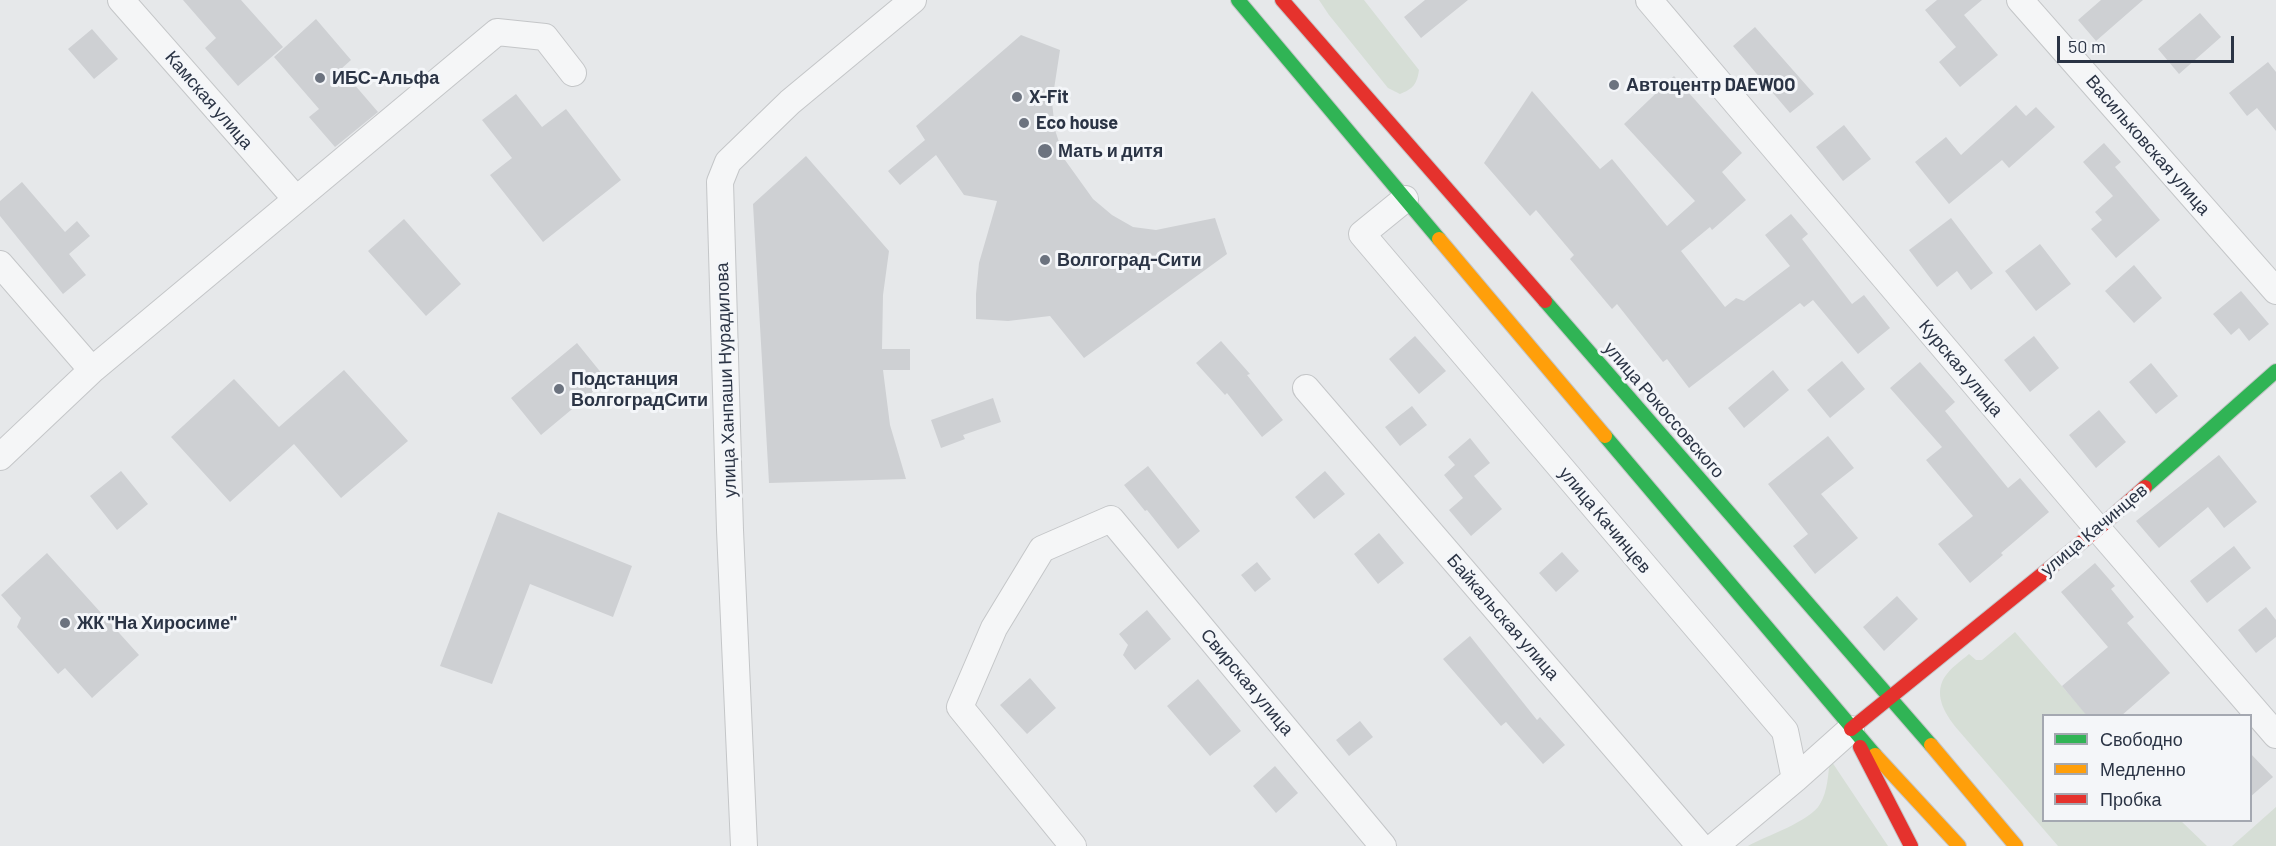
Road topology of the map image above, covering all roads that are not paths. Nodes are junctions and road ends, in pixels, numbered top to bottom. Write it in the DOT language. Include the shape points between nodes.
graph roads {
  1 [pos="121,0"];
  2 [pos="913,0"];
  3 [pos="1238,0"];
  4 [pos="1649,0"];
  5 [pos="2020,0"];
  6 [pos="1285,1"];
  7 [pos="573,73"];
  8 [pos="296,199"];
  9 [pos="1405,199"];
  10 [pos="0,264"];
  11 [pos="2276,291"];
  12 [pos="92,370"];
  13 [pos="2276,371"];
  14 [pos="1306,388"];
  15 [pos="0,457"];
  16 [pos="2098,529"];
  17 [pos="1891,698"];
  18 [pos="1851,729"];
  19 [pos="2276,735"];
  20 [pos="1795,780"];
  21 [pos="744,846"];
  22 [pos="1073,846"];
  23 [pos="1383,846"];
  24 [pos="1700,846"];
  25 [pos="1715,846"];
  26 [pos="1911,846"];
  27 [pos="1959,846"];
  28 [pos="2016,846"];
  1 -- 8 [label="street, Камская улица"];
  2 -- 21 [label="street, улица Ханпаши Нурадилова" via="790,102 728,162 720,182 729,519"];
  3 -- 9 [label="main road"];
  4 -- 16 [label="street, Курская улица"];
  5 -- 11 [label="street, Васильковская улица"];
  6 -- 17 [label="main road, улица Рокоссовского"];
  7 -- 8 [label="street" via="545,37 497,32"];
  8 -- 12 [label="street"];
  9 -- 18 [label="main road"];
  9 -- 20 [label="street, улица Качинцев" via="1362,234 1785,731"];
  10 -- 12 [label="street"];
  12 -- 15 [label="street"];
  13 -- 16 [label="main road, улица Качинцев"];
  14 -- 24 [label="street, Байкальская улица"];
  16 -- 17 [label="main road, улица Качинцев"];
  16 -- 19 [label="street, Курская улица"];
  17 -- 18 [label="main road, улица Качинцев"];
  17 -- 28 [label="main road, улица Рокоссовского"];
  18 -- 20 [label="street"];
  18 -- 26 [label="main road"];
  18 -- 27 [label="main road"];
  20 -- 25 [label="street"];
  22 -- 23 [label="street, Свирская улица" via="960,707 994,628 1042,549 1111,519"];
}
